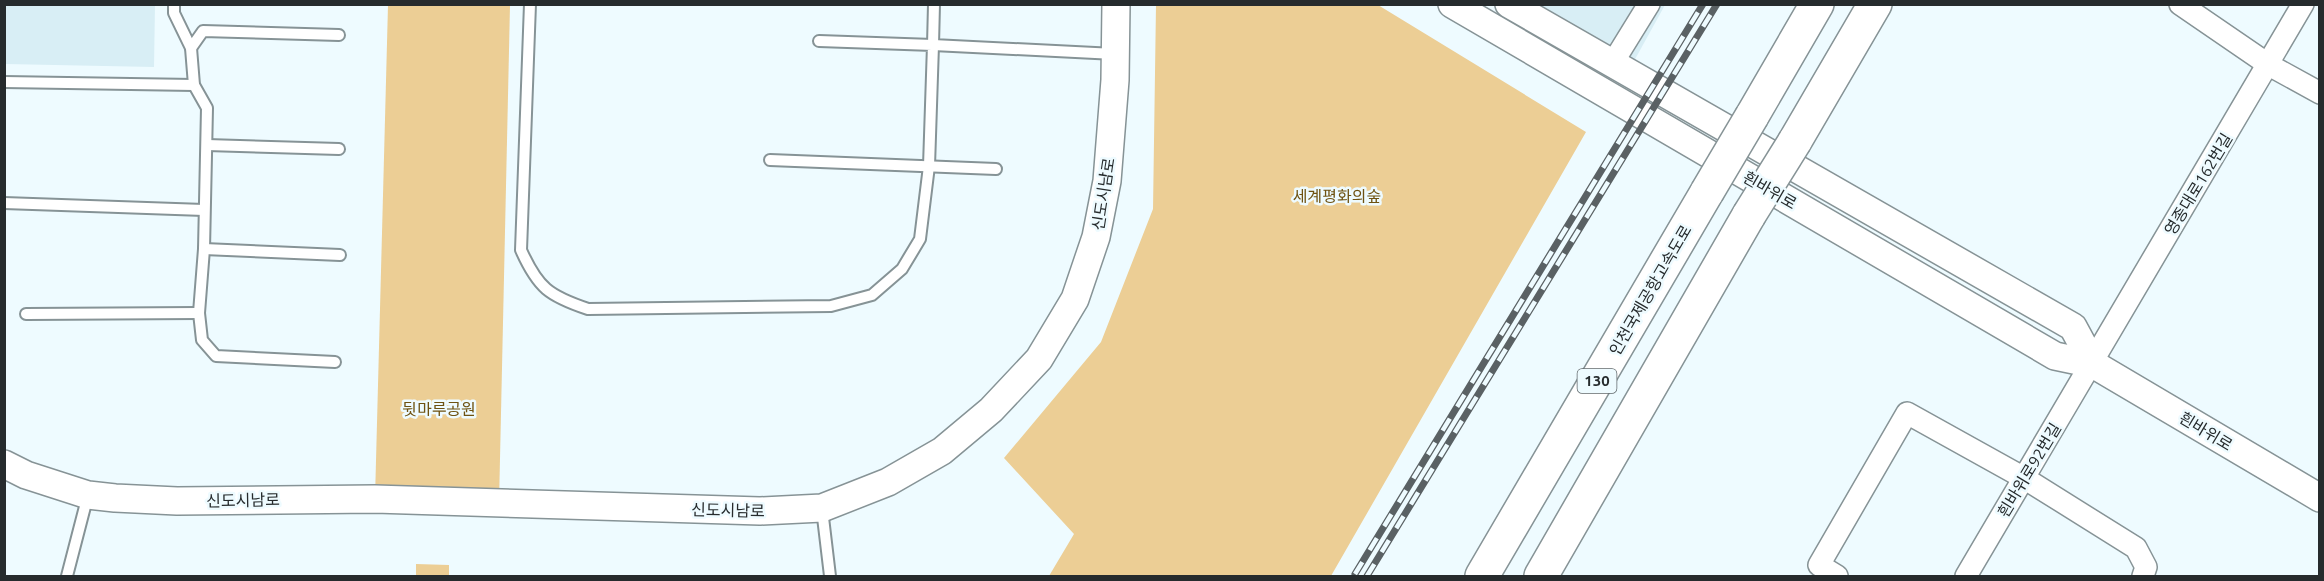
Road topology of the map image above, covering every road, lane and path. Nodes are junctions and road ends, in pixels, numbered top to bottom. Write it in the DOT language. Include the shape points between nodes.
graph roads {
  1 [pos="174,4"];
  2 [pos="530,4"];
  3 [pos="934,4"];
  4 [pos="1116,4"];
  5 [pos="1452,4"];
  6 [pos="1509,4"];
  7 [pos="1649,4"];
  8 [pos="1817,4"];
  9 [pos="1875,4"];
  10 [pos="2180,4"];
  11 [pos="2303,4"];
  12 [pos="339,35"];
  13 [pos="819,41"];
  14 [pos="933,45"];
  15 [pos="191,48"];
  16 [pos="1116,54"];
  17 [pos="1612,64"];
  18 [pos="2269,65"];
  19 [pos="4,82"];
  20 [pos="194,85"];
  21 [pos="2319,93"];
  22 [pos="207,145"];
  23 [pos="339,149"];
  24 [pos="770,160"];
  25 [pos="929,166"];
  26 [pos="996,169"];
  27 [pos="4,203"];
  28 [pos="204,210"];
  29 [pos="204,249"];
  30 [pos="340,255"];
  31 [pos="199,313"];
  32 [pos="26,314"];
  33 [pos="334,362"];
  34 [pos="2093,364"];
  35 [pos="1612,455"];
  36 [pos="4,464"];
  37 [pos="2024,478"];
  38 [pos="88,495"];
  39 [pos="2319,498"];
  40 [pos="822,508"];
  41 [pos="1483,574"];
  42 [pos="67,576"];
  43 [pos="830,576"];
  44 [pos="1541,576"];
  45 [pos="1557,576"];
  46 [pos="1837,576"];
  47 [pos="1966,576"];
  48 [pos="2143,576"];
  1 -- 15 [label="lane" via="174,13"];
  2 -- 25 [label="lane" via="521,250 532,275 557,298 599,309 831,306 872,295 902,269 920,239"];
  3 -- 14 [label="lane"];
  4 -- 16 [label="street, 신도시남로"];
  5 -- 34 [label="street, 흰바위로" via="2055,356"];
  6 -- 17 [label="street, 흰바위로"];
  7 -- 17 [label="street"];
  8 -- 41 [label="highway, 인천국제공항고속도로 / 130, bridge"];
  9 -- 35 [label="highway, bridge"];
  10 -- 18 [label="street"];
  11 -- 18 [label="street, 영종대로162번길"];
  12 -- 15 [label="lane" via="203,31"];
  13 -- 14 [label="lane"];
  14 -- 16 [label="lane"];
  14 -- 25 [label="lane"];
  15 -- 20 [label="lane"];
  16 -- 40 [label="street, 신도시남로" via="1107,181 1096,237 1076,299 1039,358 991,410 942,451 888,482"];
  17 -- 34 [label="street, 흰바위로" via="2073,327"];
  18 -- 21 [label="street"];
  18 -- 34 [label="street, 영종대로162번길"];
  19 -- 20 [label="lane"];
  20 -- 22 [label="lane" via="207,108"];
  22 -- 23 [label="lane"];
  22 -- 28 [label="lane"];
  24 -- 25 [label="lane"];
  25 -- 26 [label="lane"];
  27 -- 28 [label="lane"];
  28 -- 29 [label="lane"];
  29 -- 30 [label="lane"];
  29 -- 31 [label="lane"];
  31 -- 32 [label="lane"];
  31 -- 33 [label="lane" via="202,340 216,356"];
  34 -- 37 [label="street, 흰바위로92번길"];
  34 -- 39 [label="street, 흰바위로"];
  35 -- 44 [label="highway"];
  35 -- 45 [label="highway"];
  36 -- 38 [label="street, 신도시남로" via="26,476"];
  37 -- 46 [label="street" via="1907,413 1819,565"];
  37 -- 47 [label="street, 흰바위로92번길"];
  37 -- 48 [label="street" via="2136,548 2146,567"];
  38 -- 40 [label="street, 신도시남로" via="177,501 375,499 760,511"];
  38 -- 42 [label="lane"];
  40 -- 43 [label="lane"];
}
